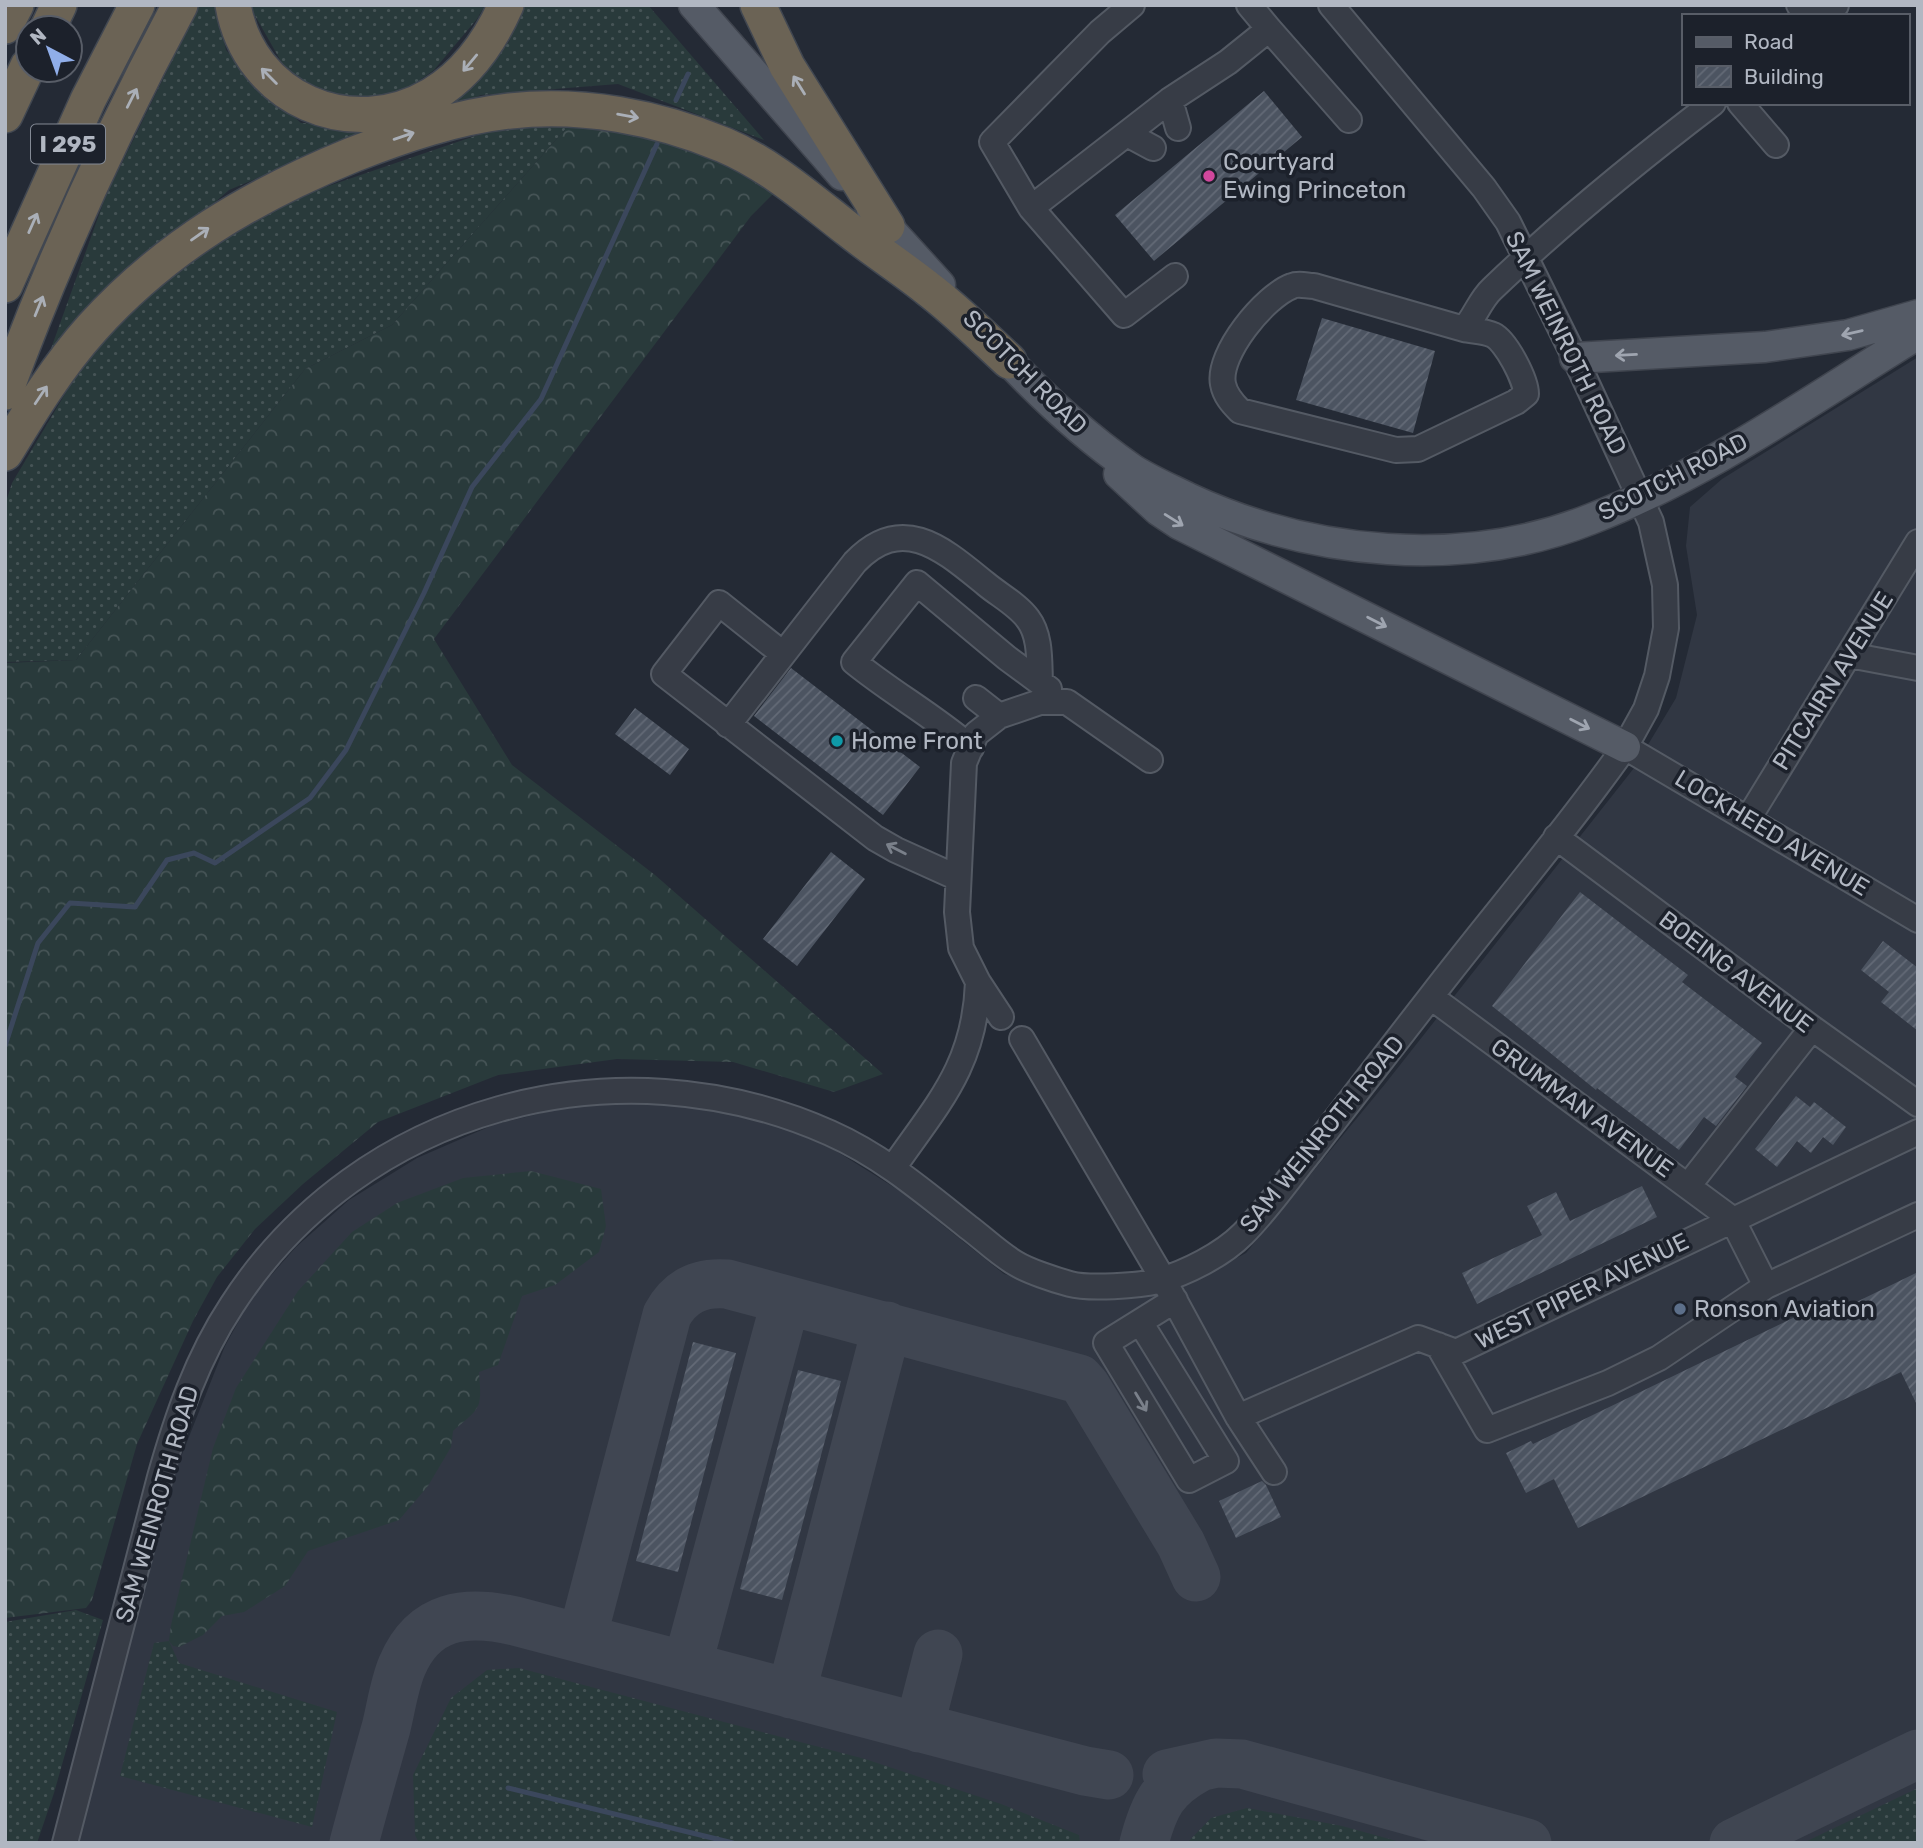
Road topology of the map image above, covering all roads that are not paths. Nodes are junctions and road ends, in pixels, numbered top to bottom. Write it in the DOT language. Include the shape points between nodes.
graph roads {
  1 [pos="16,5"];
  2 [pos="137,5"];
  3 [pos="180,5"];
  4 [pos="233,5"];
  5 [pos="506,5"];
  6 [pos="694,5"];
  7 [pos="758,5"];
  8 [pos="1132,5"];
  9 [pos="1249,5"];
  10 [pos="1331,5"];
  11 [pos="5,26"];
  12 [pos="1269,29"];
  13 [pos="20,84"];
  14 [pos="1170,100"];
  15 [pos="1710,105"];
  16 [pos="1742,105"];
  17 [pos="5,115"];
  18 [pos="1349,120"];
  19 [pos="1178,128"];
  20 [pos="1127,134"];
  21 [pos="1776,145"];
  22 [pos="1153,148"];
  23 [pos="1031,208"];
  24 [pos="887,226"];
  25 [pos="1525,257"];
  26 [pos="1175,275"];
  27 [pos="5,285"];
  28 [pos="1918,316"];
  29 [pos="1464,329"];
  30 [pos="1918,334"];
  31 [pos="1575,358"];
  32 [pos="1009,361"];
  33 [pos="5,392"];
  34 [pos="1071,423"];
  35 [pos="5,453"];
  36 [pos="1641,499"];
  37 [pos="1918,542"];
  38 [pos="783,654"];
  39 [pos="1849,655"];
  40 [pos="1918,668"];
  41 [pos="1040,682"];
  42 [pos="976,698"];
  43 [pos="1067,702"];
  44 [pos="999,716"];
  45 [pos="728,725"];
  46 [pos="1625,747"];
  47 [pos="971,748"];
  48 [pos="1150,760"];
  49 [pos="1748,819"];
  50 [pos="1556,837"];
  51 [pos="958,878"];
  52 [pos="1918,920"];
  53 [pos="978,982"];
  54 [pos="1431,997"];
  55 [pos="1001,1017"];
  56 [pos="1812,1028"];
  57 [pos="1022,1039"];
  58 [pos="1918,1104"];
  59 [pos="1918,1132"];
  60 [pos="893,1168"];
  61 [pos="1688,1186"];
  62 [pos="1918,1215"];
  63 [pos="1732,1219"];
  64 [pos="1766,1286"];
  65 [pos="1169,1290"];
  66 [pos="1140,1322"];
  67 [pos="1438,1345"];
  68 [pos="1238,1417"];
  69 [pos="1256,1444"];
  70 [pos="1226,1461"];
  71 [pos="1275,1472"];
  72 [pos="65,1843"];
  1 -- 11 [label="highway"];
  27 -- 2 [label="highway, I 295, one-way" via="88,100"];
  33 -- 3 [label="highway, one-way" via="96,172"];
  5 -- 4 [label="highway, one-way" via="474,58 447,85 404,108 367,115 323,109 276,83 248,49"];
  6 -- 24 [label="main road, SCOTCH ROAD"];
  24 -- 7 [label="highway, one-way" via="787,66"];
  8 -- 23 [label="street" via="992,142"];
  9 -- 12 [label="street"];
  10 -- 25 [label="street, SAM WEINROTH ROAD" via="1485,188"];
  12 -- 14 [label="street"];
  12 -- 18 [label="street"];
  13 -- 17 [label="highway, I 295"];
  14 -- 19 [label="street"];
  14 -- 20 [label="street"];
  15 -- 25 [label="street"];
  16 -- 21 [label="street"];
  20 -- 22 [label="street"];
  20 -- 23 [label="street"];
  23 -- 26 [label="street" via="1124,315"];
  24 -- 32 [label="main road, SCOTCH ROAD"];
  25 -- 29 [label="street" via="1489,291"];
  25 -- 31 [label="street, SAM WEINROTH ROAD"];
  28 -- 31 [label="main road, one-way" via="1848,335 1765,347"];
  29 -- 29 [label="street" via="1295,284 1275,295 1244,328 1226,361 1222,383 1240,411 1396,450 1418,449 1526,394 1526,384 1504,345 1494,335"];
  30 -- 36 [label="main road, SCOTCH ROAD"];
  31 -- 36 [label="street, SAM WEINROTH ROAD"];
  32 -- 34 [label="main road, SCOTCH ROAD"];
  35 -- 32 [label="highway, one-way" via="92,328 128,291 199,233 296,178 371,148 447,122 511,111 556,108 626,116 685,130 750,158 789,182 929,289"];
  34 -- 36 [label="main road, SCOTCH ROAD" via="1134,470 1201,504 1319,541 1373,548 1462,548 1588,521"];
  34 -- 46 [label="main road, one-way" via="1138,492 1178,524"];
  36 -- 46 [label="street, SAM WEINROTH ROAD" via="1661,559 1665,628 1650,698"];
  37 -- 39 [label="street, PITCAIRN AVENUE"];
  38 -- 41 [label="street" via="862,555 889,539 908,537 944,552 1028,619 1038,647"];
  38 -- 45 [label="street"];
  38 -- 45 [label="street" via="719,603 664,674"];
  39 -- 40 [label="street"];
  39 -- 49 [label="street, PITCAIRN AVENUE"];
  41 -- 43 [label="street"];
  41 -- 47 [label="street" via="917,583 854,662"];
  42 -- 44 [label="street"];
  43 -- 44 [label="street" via="1040,702"];
  43 -- 48 [label="street"];
  44 -- 47 [label="street" via="976,734"];
  51 -- 45 [label="street, one-way" via="875,838"];
  46 -- 49 [label="street, LOCKHEED AVENUE"];
  46 -- 50 [label="street, SAM WEINROTH ROAD"];
  47 -- 51 [label="street" via="964,763"];
  49 -- 52 [label="street, LOCKHEED AVENUE"];
  50 -- 54 [label="street, SAM WEINROTH ROAD"];
  50 -- 56 [label="street, BOEING AVENUE"];
  51 -- 53 [label="street" via="961,948"];
  53 -- 55 [label="street"];
  53 -- 60 [label="street" via="974,1030 956,1077"];
  54 -- 61 [label="street, GRUMMAN AVENUE"];
  54 -- 65 [label="street, SAM WEINROTH ROAD" via="1240,1237"];
  56 -- 58 [label="street, BOEING AVENUE"];
  56 -- 61 [label="street"];
  57 -- 65 [label="street"];
  59 -- 63 [label="street, WEST PIPER AVENUE"];
  60 -- 65 [label="street, SAM WEINROTH ROAD" via="1015,1263 1073,1285 1138,1284"];
  60 -- 72 [label="street, SAM WEINROTH ROAD" via="835,1135 743,1102 694,1093 605,1090 556,1095 467,1119 385,1160 341,1189 284,1240 248,1283 216,1331 193,1379 160,1477"];
  61 -- 63 [label="street, GRUMMAN AVENUE"];
  62 -- 64 [label="street"];
  63 -- 64 [label="street"];
  63 -- 67 [label="street, WEST PIPER AVENUE" via="1456,1352"];
  64 -- 67 [label="street" via="1660,1358 1487,1430"];
  65 -- 66 [label="street"];
  65 -- 68 [label="street"];
  66 -- 70 [label="street"];
  66 -- 70 [label="street, one-way" via="1105,1343 1189,1480"];
  67 -- 68 [label="street, WEST PIPER AVENUE" via="1418,1338"];
  68 -- 69 [label="street"];
  69 -- 70 [label="street"];
  69 -- 71 [label="street"];
}
